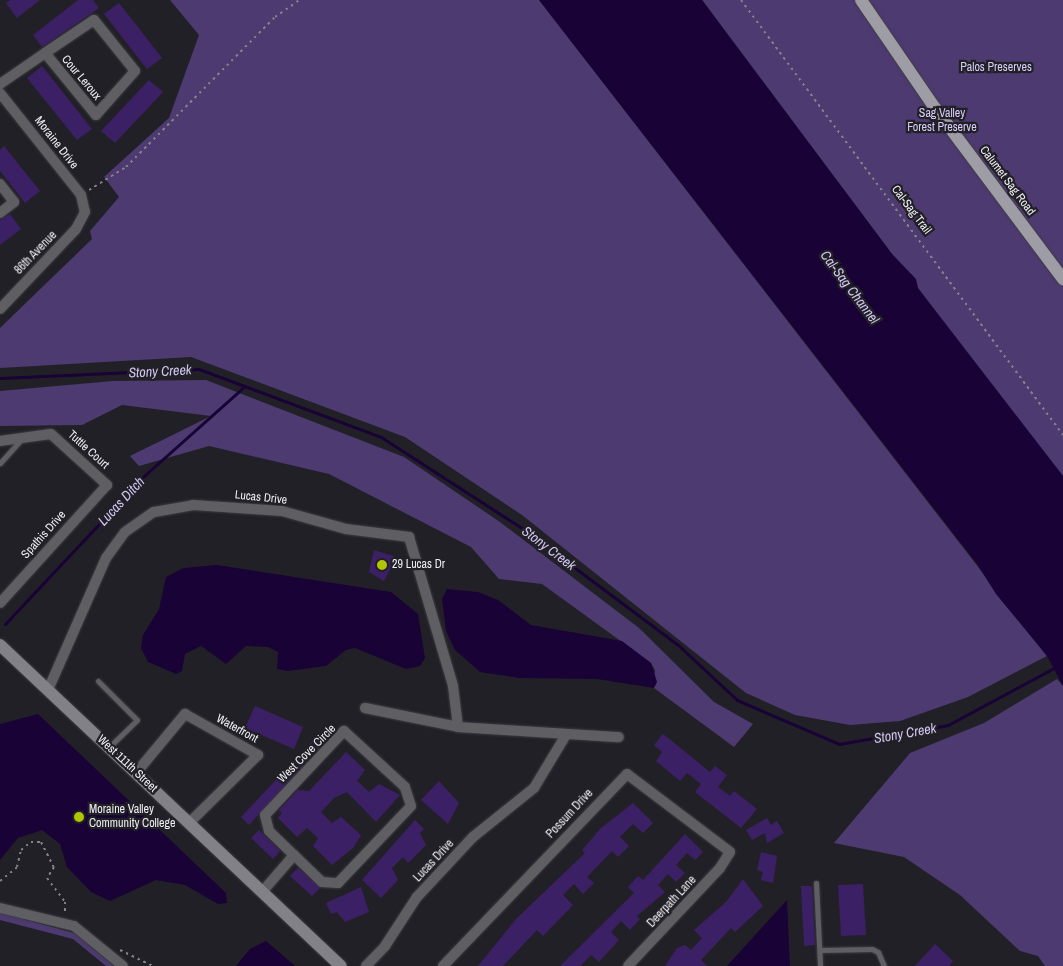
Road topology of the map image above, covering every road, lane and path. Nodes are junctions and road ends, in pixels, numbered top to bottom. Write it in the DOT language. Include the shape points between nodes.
graph roads {
  1 [pos="299,0"];
  2 [pos="741,0"];
  3 [pos="861,0"];
  4 [pos="45,54"];
  5 [pos="0,84"];
  6 [pos="0,93"];
  7 [pos="0,184"];
  8 [pos="81,195"];
  9 [pos="0,212"];
  10 [pos="85,212"];
  11 [pos="1063,279"];
  12 [pos="0,309"];
  13 [pos="1063,435"];
  14 [pos="23,438"];
  15 [pos="0,440"];
  16 [pos="0,463"];
  17 [pos="107,485"];
  18 [pos="0,602"];
  19 [pos="0,645"];
  20 [pos="98,681"];
  21 [pos="48,690"];
  22 [pos="365,708"];
  23 [pos="458,727"];
  24 [pos="566,736"];
  25 [pos="620,737"];
  26 [pos="108,747"];
  27 [pos="136,773"];
  28 [pos="189,824"];
  29 [pos="730,852"];
  30 [pos="294,855"];
  31 [pos="0,881"];
  32 [pos="816,883"];
  33 [pos="262,892"];
  34 [pos="0,908"];
  35 [pos="65,915"];
  36 [pos="820,950"];
  37 [pos="123,966"];
  38 [pos="341,966"];
  39 [pos="366,966"];
  40 [pos="443,966"];
  41 [pos="628,966"];
  42 [pos="820,966"];
  43 [pos="884,966"];
  1 -- 8 [label="path" via="276,17 126,167"];
  2 -- 13 [label="path, Cal-Sag Trail"];
  3 -- 11 [label="main road, Calumet Sag Road"];
  4 -- 4 [label="street, Cour Leroux" via="94,20 135,71 96,115"];
  4 -- 5 [label="street, Cour Leroux"];
  6 -- 8 [label="street, Moraine Drive"];
  7 -- 9 [label="street" via="14,202"];
  8 -- 10 [label="street, Moraine Drive"];
  10 -- 12 [label="street, 86th Avenue" via="76,229"];
  14 -- 15 [label="street"];
  14 -- 16 [label="lane"];
  14 -- 17 [label="street, Tuttle Court" via="51,434"];
  17 -- 18 [label="street, Spathis Drive"];
  19 -- 21 [label="main road, West 111th Street"];
  20 -- 26 [label="lane" via="137,720"];
  21 -- 23 [label="street, Lucas Drive" via="106,558 125,532 154,512 193,505 282,511 346,529 409,537 453,686"];
  21 -- 26 [label="main road, West 111th Street"];
  22 -- 23 [label="street"];
  23 -- 24 [label="street"];
  24 -- 25 [label="street"];
  24 -- 39 [label="street, Lucas Drive" via="534,788 473,837 417,897 385,946"];
  26 -- 27 [label="main road, West 111th Street"];
  27 -- 28 [label="main road, West 111th Street"];
  27 -- 28 [label="street, Waterfront" via="185,714 258,755"];
  28 -- 33 [label="main road, West 111th Street"];
  29 -- 40 [label="street, Possum Drive" via="627,774"];
  29 -- 41 [label="street, Deerpath Lane" via="720,868"];
  30 -- 30 [label="street, West Cove Circle" via="322,882 338,884 411,806 404,786 344,731 266,815 269,831"];
  30 -- 33 [label="street"];
  31 -- 35 [label="path" via="16,867 21,850 30,842 42,842 54,867 47,878 65,902"];
  32 -- 36 [label="lane"];
  33 -- 38 [label="main road, West 111th Street"];
  34 -- 37 [label="street" via="74,926"];
  36 -- 42 [label="lane"];
  36 -- 43 [label="lane" via="872,949"];
}
